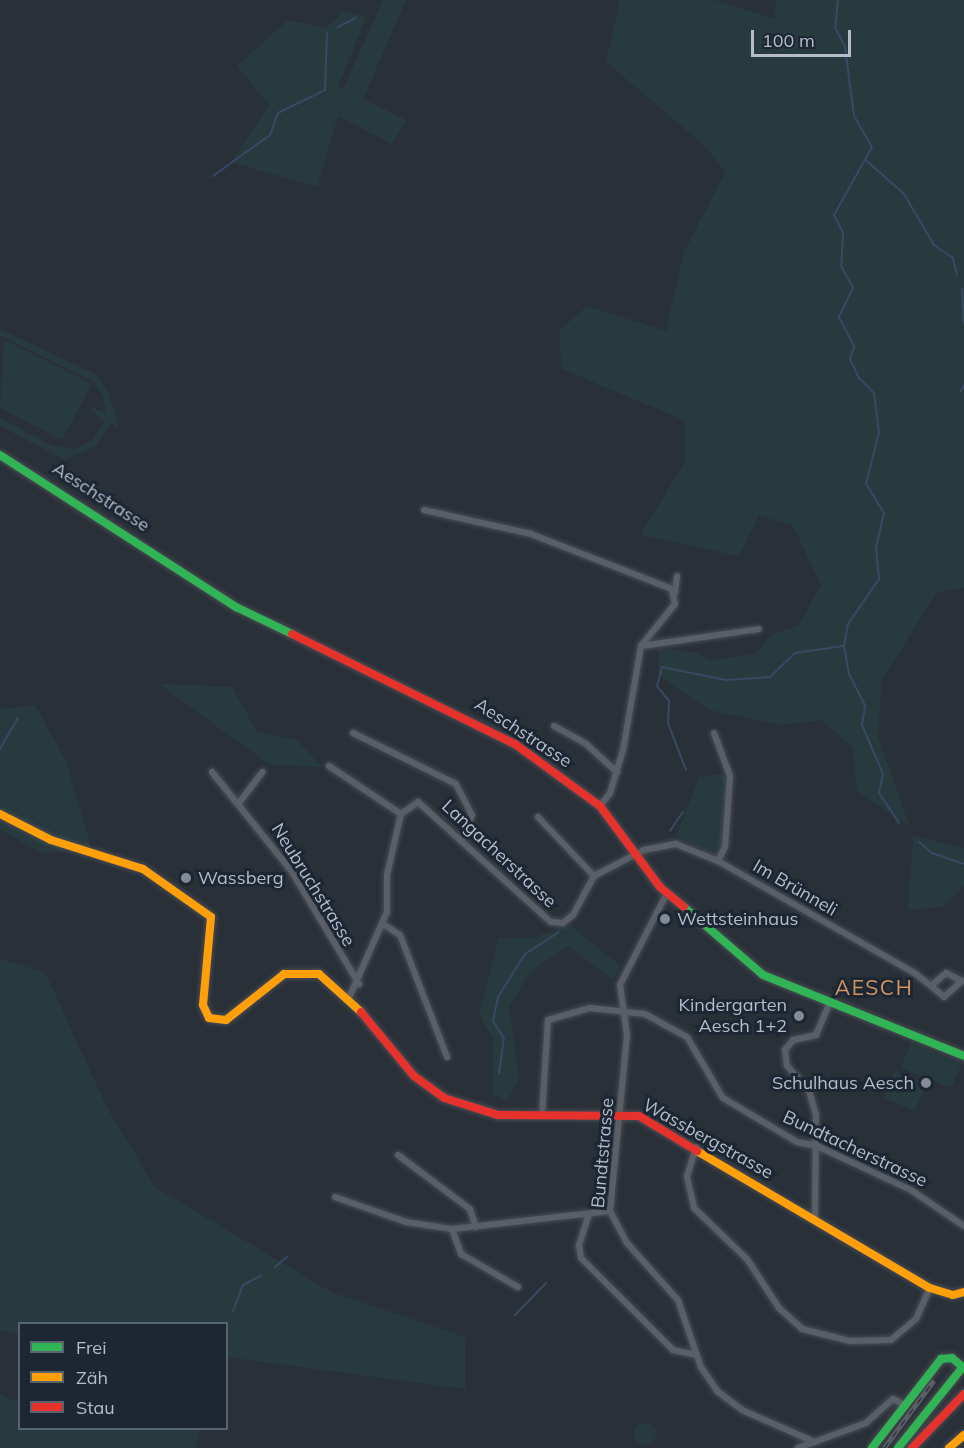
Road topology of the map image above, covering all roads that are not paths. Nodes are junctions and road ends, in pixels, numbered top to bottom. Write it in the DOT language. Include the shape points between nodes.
graph roads {
  1 [pos="0,455"];
  2 [pos="424,510"];
  3 [pos="677,576"];
  4 [pos="675,593"];
  5 [pos="759,629"];
  6 [pos="641,646"];
  7 [pos="554,726"];
  8 [pos="353,733"];
  9 [pos="714,733"];
  10 [pos="329,766"];
  11 [pos="212,772"];
  12 [pos="262,772"];
  13 [pos="617,772"];
  14 [pos="239,802"];
  15 [pos="600,806"];
  16 [pos="0,814"];
  17 [pos="401,814"];
  18 [pos="538,817"];
  19 [pos="462,840"];
  20 [pos="635,854"];
  21 [pos="718,861"];
  22 [pos="594,876"];
  23 [pos="667,893"];
  24 [pos="383,924"];
  25 [pos="359,984"];
  26 [pos="932,986"];
  27 [pos="349,998"];
  28 [pos="830,1002"];
  29 [pos="621,1009"];
  30 [pos="964,1056"];
  31 [pos="447,1057"];
  32 [pos="623,1112"];
  33 [pos="542,1115"];
  34 [pos="817,1146"];
  35 [pos="696,1147"];
  36 [pos="398,1155"];
  37 [pos="335,1197"];
  38 [pos="610,1211"];
  39 [pos="589,1214"];
  40 [pos="815,1220"];
  41 [pos="964,1226"];
  42 [pos="476,1227"];
  43 [pos="452,1229"];
  44 [pos="518,1287"];
  45 [pos="930,1288"];
  46 [pos="964,1292"];
  47 [pos="696,1355"];
  48 [pos="964,1367"];
  49 [pos="964,1394"];
  50 [pos="964,1401"];
  51 [pos="905,1404"];
  52 [pos="964,1435"];
  53 [pos="815,1442"];
  54 [pos="798,1448"];
  55 [pos="872,1448"];
  56 [pos="898,1448"];
  57 [pos="912,1448"];
  58 [pos="919,1448"];
  59 [pos="949,1448"];
  1 -- 15 [label="main road, Aeschstrasse" via="236,607 340,661 468,716"];
  2 -- 4 [label="street" via="531,534 622,574 666,584"];
  3 -- 4 [label="street"];
  4 -- 6 [label="street" via="675,604"];
  5 -- 6 [label="street"];
  6 -- 13 [label="street"];
  7 -- 13 [label="street" via="586,744"];
  8 -- 19 [label="street" via="456,784 472,815"];
  9 -- 21 [label="street" via="730,776 725,847"];
  10 -- 17 [label="street"];
  11 -- 14 [label="street, Neubruchstrasse"];
  12 -- 14 [label="street"];
  13 -- 15 [label="street"];
  14 -- 25 [label="street, Neubruchstrasse" via="292,872"];
  15 -- 20 [label="main road, Aeschstrasse"];
  16 -- 27 [label="main road, Wassbergstrasse" via="51,840 142,869 211,917 203,1005 209,1018 226,1020 277,978 296,972 328,979"];
  17 -- 19 [label="street, Langacherstrasse" via="418,802"];
  17 -- 24 [label="street" via="387,875"];
  18 -- 22 [label="street"];
  19 -- 22 [label="street, Langacherstrasse" via="551,922 573,915"];
  20 -- 21 [label="street, Im Brünneli" via="676,844"];
  20 -- 22 [label="street"];
  20 -- 23 [label="main road, Aeschstrasse"];
  21 -- 26 [label="street, Im Brünneli"];
  23 -- 28 [label="main road, Aeschstrasse" via="752,967"];
  23 -- 29 [label="street, Bundtstrasse" via="627,967 620,985"];
  24 -- 25 [label="street"];
  24 -- 31 [label="street" via="400,935"];
  25 -- 27 [label="street"];
  26 -- 26 [label="street, Im Brünneli" via="944,998 962,981 946,973"];
  27 -- 33 [label="main road, Wassbergstrasse" via="414,1076 444,1098 498,1115"];
  28 -- 30 [label="main road, Aeschstrasse"];
  28 -- 34 [label="street" via="816,1035 793,1040 785,1050 793,1077 809,1091"];
  29 -- 32 [label="street, Bundtstrasse" via="627,1035"];
  29 -- 33 [label="street, Bundtacherstrasse" via="590,1008 548,1020"];
  29 -- 34 [label="street, Bundtacherstrasse" via="676,1028 701,1056 715,1092 797,1142"];
  32 -- 33 [label="main road, Wassbergstrasse"];
  32 -- 35 [label="main road, Wassbergstrasse"];
  32 -- 38 [label="street, Bundtstrasse"];
  34 -- 40 [label="street"];
  34 -- 41 [label="street, Bundtacherstrasse" via="911,1190"];
  35 -- 40 [label="main road, Wassbergstrasse"];
  35 -- 45 [label="street" via="687,1177 694,1208 747,1259 778,1308 802,1329 850,1341 891,1340 916,1320"];
  36 -- 42 [label="street" via="470,1209"];
  37 -- 43 [label="street" via="406,1222"];
  38 -- 39 [label="street"];
  38 -- 47 [label="street, Bundtstrasse" via="621,1235 678,1300"];
  39 -- 42 [label="street"];
  39 -- 47 [label="street" via="579,1245 581,1258 673,1350"];
  40 -- 45 [label="main road, Wassbergstrasse"];
  42 -- 43 [label="street"];
  43 -- 44 [label="street" via="461,1254"];
  45 -- 46 [label="main road, Wassbergstrasse" via="953,1295"];
  47 -- 53 [label="street, Bundtstrasse" via="730,1404"];
  48 -- 51 [label="main road" via="952,1358 941,1359"];
  48 -- 56 [label="main road"];
  49 -- 57 [label="main road"];
  50 -- 58 [label="main road"];
  51 -- 53 [label="street" via="893,1399 866,1423"];
  51 -- 55 [label="main road"];
  52 -- 59 [label="main road"];
  53 -- 54 [label="street"];
}
